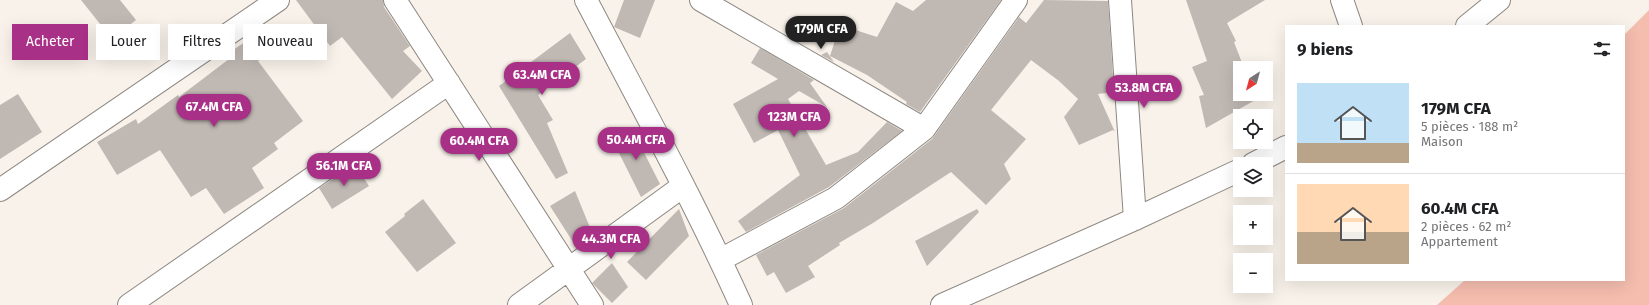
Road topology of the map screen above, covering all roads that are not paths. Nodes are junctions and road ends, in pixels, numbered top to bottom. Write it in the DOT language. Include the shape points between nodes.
graph roads {
  1 [pos="278,0"];
  2 [pos="395,0"];
  3 [pos="586,0"];
  4 [pos="701,0"];
  5 [pos="1016,0"];
  6 [pos="1120,0"];
  7 [pos="1342,0"];
  8 [pos="1498,0"];
  9 [pos="1351,25"];
  10 [pos="1468,25"];
  11 [pos="449,83"];
  12 [pos="924,129"];
  13 [pos="1285,148"];
  14 [pos="1267,157"];
  15 [pos="1233,173"];
  16 [pos="683,186"];
  17 [pos="0,190"];
  18 [pos="1134,219"];
  19 [pos="720,260"];
  20 [pos="569,270"];
  21 [pos="130,305"];
  22 [pos="519,305"];
  23 [pos="592,305"];
  24 [pos="741,305"];
  25 [pos="942,305"];
  1 -- 17 [label="street"];
  2 -- 11 [label="street"];
  3 -- 16 [label="street"];
  4 -- 12 [label="street"];
  5 -- 12 [label="street"];
  6 -- 18 [label="street"];
  7 -- 9 [label="street"];
  8 -- 10 [label="street"];
  11 -- 20 [label="street"];
  11 -- 21 [label="street"];
  12 -- 19 [label="street" via="836,198"];
  13 -- 14 [label="street"];
  15 -- 18 [label="street"];
  16 -- 19 [label="street"];
  16 -- 20 [label="street"];
  18 -- 25 [label="street"];
  19 -- 24 [label="street"];
  20 -- 22 [label="street"];
  20 -- 23 [label="street"];
}
